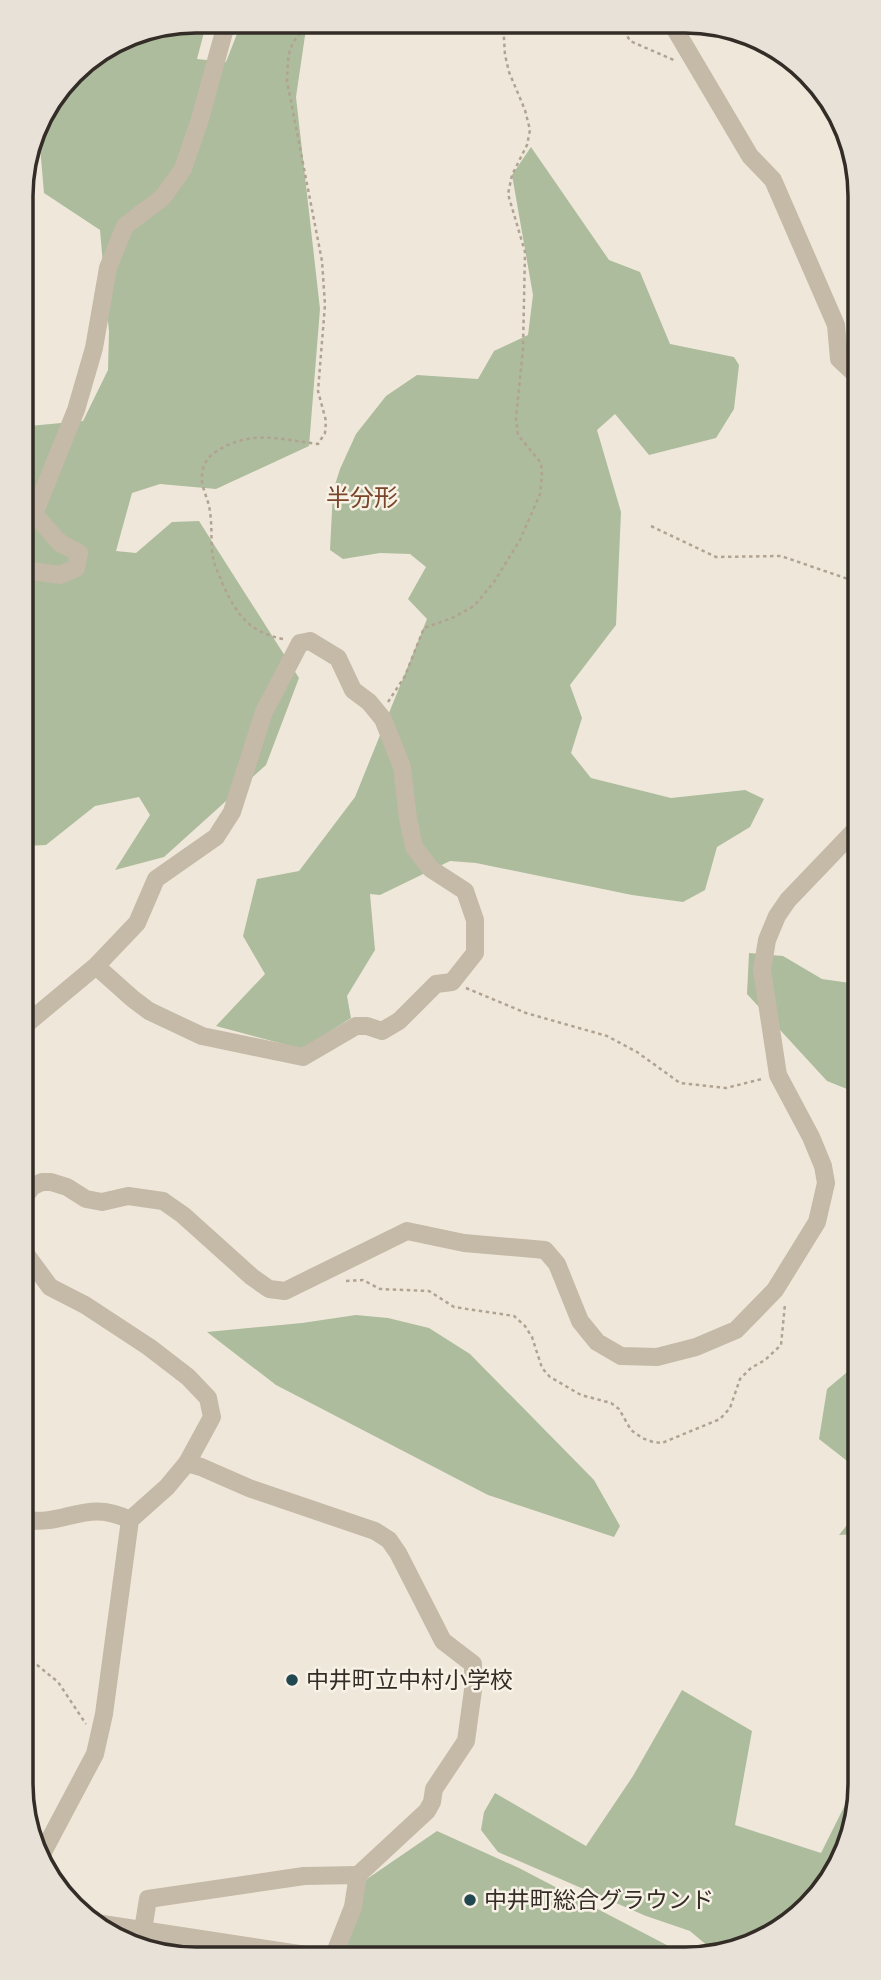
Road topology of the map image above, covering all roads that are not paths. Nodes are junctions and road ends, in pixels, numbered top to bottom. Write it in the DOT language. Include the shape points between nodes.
graph roads {
  1 [pos="677,33"];
  2 [pos="223,34"];
  3 [pos="848,367"];
  4 [pos="34,571"];
  5 [pos="848,839"];
  6 [pos="96,966"];
  7 [pos="33,1018"];
  8 [pos="33,1186"];
  9 [pos="33,1265"];
  10 [pos="187,1463"];
  11 [pos="130,1520"];
  12 [pos="33,1521"];
  13 [pos="46,1846"];
  14 [pos="358,1875"];
  15 [pos="118,1926"];
  16 [pos="143,1930"];
  17 [pos="254,1947"];
  18 [pos="337,1947"];
  1 -- 3 [label="street" via="750,156 773,180 836,325 839,359"];
  2 -- 4 [label="street" via="183,169 163,197 125,226 108,268 94,348 76,410 34,514 60,543 79,553 76,568 60,575"];
  5 -- 8 [label="street" via="788,900 766,940 762,970 778,1075 811,1137 826,1183 817,1222 780,1281 736,1330 657,1357 621,1356 597,1342 580,1321 557,1264 545,1250 407,1231 285,1291 269,1289 163,1201 128,1196 102,1202 51,1182"];
  6 -- 6 [label="street" via="137,923 156,879 216,837 232,812 264,712 300,643 310,641 338,658 354,690 379,715 402,767 414,847 431,869 465,891 475,920 475,953 452,982 436,984 399,1021 382,1031 356,1026 303,1058 202,1036 149,1011"];
  6 -- 7 [label="street"];
  9 -- 10 [label="street" via="50,1287 149,1347 208,1398 212,1417"];
  10 -- 11 [label="street"];
  10 -- 14 [label="street" via="389,1540 443,1641 473,1664 466,1741 434,1789 426,1811"];
  11 -- 12 [label="street" via="115,1512 90,1510"];
  11 -- 13 [label="street" via="95,1754"];
  14 -- 16 [label="street" via="304,1876 148,1899"];
  14 -- 18 [label="street" via="353,1907"];
  15 -- 16 [label="street"];
  16 -- 17 [label="street"];
}
